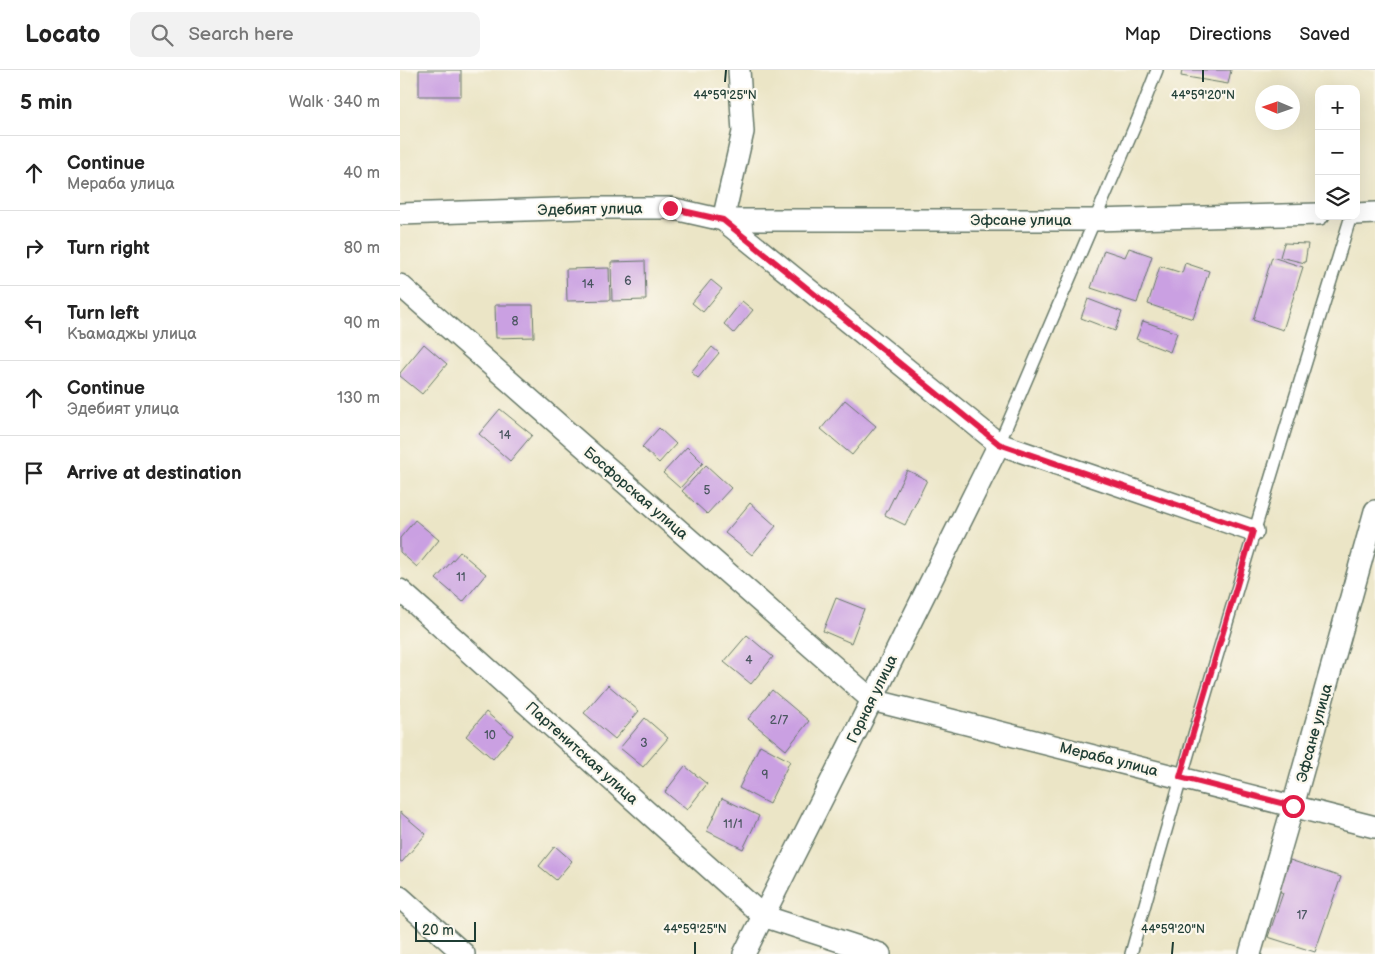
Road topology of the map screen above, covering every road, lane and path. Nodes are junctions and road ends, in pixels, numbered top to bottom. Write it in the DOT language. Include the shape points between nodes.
graph roads {
  1 [pos="739,70"];
  2 [pos="1157,70"];
  3 [pos="1375,213"];
  4 [pos="400,214"];
  5 [pos="1315,214"];
  6 [pos="1360,214"];
  7 [pos="723,220"];
  8 [pos="1094,220"];
  9 [pos="1350,220"];
  10 [pos="400,285"];
  11 [pos="999,444"];
  12 [pos="1375,511"];
  13 [pos="1253,531"];
  14 [pos="400,590"];
  15 [pos="872,700"];
  16 [pos="1180,777"];
  17 [pos="1293,806"];
  18 [pos="1375,826"];
  19 [pos="400,897"];
  20 [pos="763,916"];
  21 [pos="464,954"];
  22 [pos="744,954"];
  23 [pos="880,954"];
  24 [pos="1131,954"];
  25 [pos="1250,954"];
  1 -- 7 [label="street" via="743,132"];
  2 -- 8 [label="lane"];
  3 -- 6 [label="street"];
  4 -- 7 [label="street, Эдебият улица" via="670,208"];
  5 -- 8 [label="street, Эфсане улица"];
  7 -- 8 [label="street, Эфсане улица"];
  7 -- 11 [label="street, Эдебият улица"];
  8 -- 11 [label="lane"];
  9 -- 13 [label="lane"];
  10 -- 15 [label="street, Босфорская улица"];
  11 -- 13 [label="street"];
  11 -- 15 [label="street, Горная улица"];
  12 -- 17 [label="street, Эфсане улица"];
  13 -- 16 [label="lane"];
  14 -- 20 [label="street, Партенитская улица"];
  15 -- 16 [label="street, Мераба улица"];
  15 -- 20 [label="street, Горная улица"];
  16 -- 17 [label="street, Мераба улица"];
  16 -- 24 [label="lane"];
  17 -- 18 [label="street, Мераба улица"];
  17 -- 25 [label="street, Эфсане улица"];
  19 -- 21 [label="street"];
  20 -- 22 [label="street, Горная улица"];
  20 -- 23 [label="street"];
}
